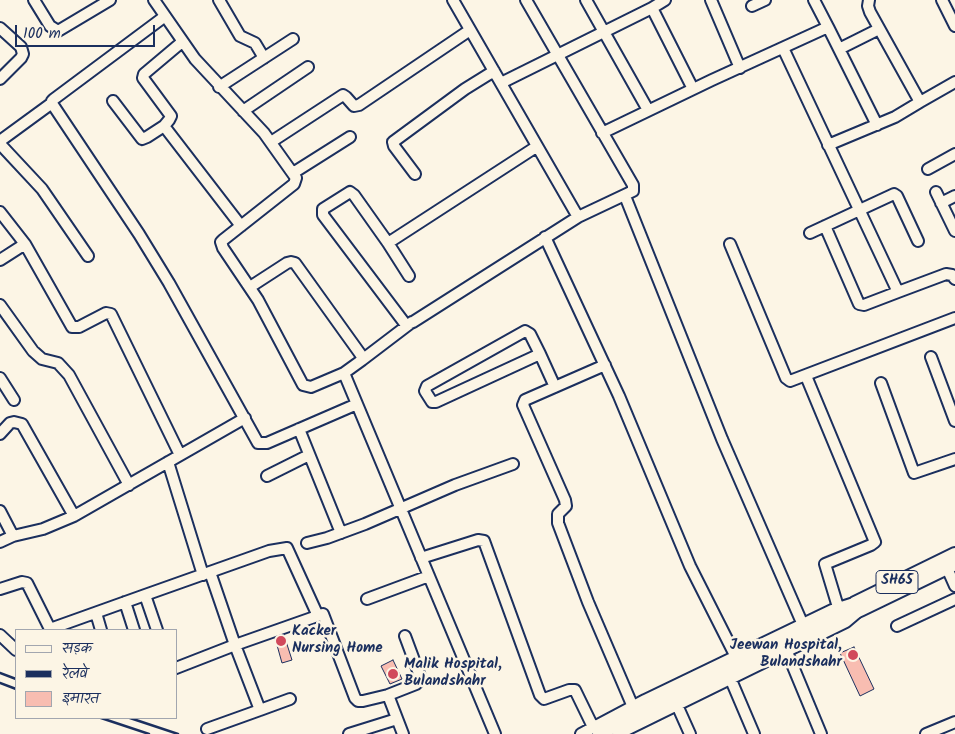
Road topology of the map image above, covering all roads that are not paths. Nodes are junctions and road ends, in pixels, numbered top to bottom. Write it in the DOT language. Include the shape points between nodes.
graph roads {
  1 [pos="34,0"];
  2 [pos="110,0"];
  3 [pos="154,0"];
  4 [pos="219,0"];
  5 [pos="453,0"];
  6 [pos="526,0"];
  7 [pos="586,0"];
  8 [pos="665,0"];
  9 [pos="712,0"];
  10 [pos="765,0"];
  11 [pos="814,0"];
  12 [pos="869,0"];
  13 [pos="942,0"];
  14 [pos="752,6"];
  15 [pos="652,8"];
  16 [pos="164,17"];
  17 [pos="955,26"];
  18 [pos="828,27"];
  19 [pos="0,28"];
  20 [pos="879,29"];
  21 [pos="470,30"];
  22 [pos="605,32"];
  23 [pos="294,39"];
  24 [pos="182,42"];
  25 [pos="783,48"];
  26 [pos="839,49"];
  27 [pos="557,56"];
  28 [pos="264,58"];
  29 [pos="308,67"];
  30 [pos="740,68"];
  31 [pos="494,71"];
  32 [pos="0,79"];
  33 [pos="955,82"];
  34 [pos="501,84"];
  35 [pos="219,86"];
  36 [pos="694,89"];
  37 [pos="112,101"];
  38 [pos="920,102"];
  39 [pos="52,103"];
  40 [pos="648,110"];
  41 [pos="243,111"];
  42 [pos="877,125"];
  43 [pos="164,126"];
  44 [pos="602,133"];
  45 [pos="350,137"];
  46 [pos="0,142"];
  47 [pos="271,142"];
  48 [pos="828,145"];
  49 [pos="536,147"];
  50 [pos="955,154"];
  51 [pos="928,169"];
  52 [pos="293,173"];
  53 [pos="415,174"];
  54 [pos="936,192"];
  55 [pos="625,196"];
  56 [pos="955,196"];
  57 [pos="941,203"];
  58 [pos="858,210"];
  59 [pos="0,212"];
  60 [pos="578,217"];
  61 [pos="241,226"];
  62 [pos="826,226"];
  63 [pos="955,231"];
  64 [pos="810,233"];
  65 [pos="545,237"];
  66 [pos="918,241"];
  67 [pos="388,242"];
  68 [pos="25,244"];
  69 [pos="730,244"];
  70 [pos="88,256"];
  71 [pos="0,260"];
  72 [pos="409,276"];
  73 [pos="955,278"];
  74 [pos="250,287"];
  75 [pos="898,292"];
  76 [pos="0,305"];
  77 [pos="955,318"];
  78 [pos="413,322"];
  79 [pos="540,354"];
  80 [pos="931,357"];
  81 [pos="362,360"];
  82 [pos="605,365"];
  83 [pos="344,373"];
  84 [pos="806,376"];
  85 [pos="0,378"];
  86 [pos="881,383"];
  87 [pos="556,387"];
  88 [pos="14,400"];
  89 [pos="357,404"];
  90 [pos="245,418"];
  91 [pos="955,421"];
  92 [pos="299,429"];
  93 [pos="0,434"];
  94 [pos="180,455"];
  95 [pos="309,455"];
  96 [pos="955,459"];
  97 [pos="168,462"];
  98 [pos="513,464"];
  99 [pos="267,476"];
  100 [pos="129,484"];
  101 [pos="400,509"];
  102 [pos="0,511"];
  103 [pos="74,516"];
  104 [pos="341,533"];
  105 [pos="13,536"];
  106 [pos="0,542"];
  107 [pos="307,543"];
  108 [pos="955,554"];
  109 [pos="421,558"];
  110 [pos="951,566"];
  111 [pos="206,573"];
  112 [pos="429,576"];
  113 [pos="955,586"];
  114 [pos="0,589"];
  115 [pos="145,595"];
  116 [pos="367,599"];
  117 [pos="955,599"];
  118 [pos="125,602"];
  119 [pos="857,606"];
  120 [pos="840,610"];
  121 [pos="96,613"];
  122 [pos="318,616"];
  123 [pos="803,625"];
  124 [pos="897,626"];
  125 [pos="50,629"];
  126 [pos="54,629"];
  127 [pos="101,629"];
  128 [pos="134,629"];
  129 [pos="157,629"];
  130 [pos="0,635"];
  131 [pos="405,636"];
  132 [pos="235,645"];
  133 [pos="15,649"];
  134 [pos="787,652"];
  135 [pos="736,657"];
  136 [pos="178,667"];
  137 [pos="731,680"];
  138 [pos="388,695"];
  139 [pos="290,699"];
  140 [pos="677,704"];
  141 [pos="633,707"];
  142 [pos="260,710"];
  143 [pos="397,719"];
  144 [pos="955,722"];
  145 [pos="207,729"];
  146 [pos="596,731"];
  147 [pos="349,734"];
  148 [pos="403,734"];
  149 [pos="495,734"];
  150 [pos="580,734"];
  151 [pos="618,734"];
  152 [pos="690,734"];
  153 [pos="754,734"];
  154 [pos="821,734"];
  155 [pos="926,734"];
  1 -- 2 [label="street" via="50,26 58,31"];
  3 -- 16 [label="street"];
  4 -- 28 [label="street" via="240,36 255,43"];
  5 -- 21 [label="street"];
  6 -- 27 [label="street"];
  7 -- 22 [label="street"];
  8 -- 15 [label="street"];
  9 -- 30 [label="street"];
  10 -- 14 [label="street"];
  11 -- 18 [label="street"];
  12 -- 20 [label="street" via="870,12"];
  13 -- 17 [label="street"];
  15 -- 22 [label="street"];
  15 -- 36 [label="street"];
  16 -- 24 [label="street"];
  16 -- 39 [label="street"];
  18 -- 25 [label="street"];
  18 -- 26 [label="street"];
  19 -- 32 [label="street" via="23,54"];
  20 -- 26 [label="street"];
  20 -- 38 [label="street"];
  21 -- 31 [label="street"];
  21 -- 47 [label="street" via="359,106 354,106 343,95"];
  22 -- 27 [label="street"];
  22 -- 40 [label="street"];
  23 -- 28 [label="street"];
  24 -- 35 [label="street"];
  24 -- 43 [label="street" via="143,76 171,116"];
  25 -- 30 [label="street"];
  25 -- 48 [label="street"];
  26 -- 42 [label="street"];
  27 -- 34 [label="street"];
  27 -- 44 [label="street"];
  28 -- 35 [label="street"];
  29 -- 41 [label="street"];
  30 -- 36 [label="street"];
  31 -- 34 [label="street"];
  31 -- 53 [label="street" via="393,142"];
  33 -- 38 [label="street"];
  34 -- 49 [label="street"];
  35 -- 41 [label="street"];
  36 -- 40 [label="street"];
  37 -- 43 [label="street" via="142,139"];
  38 -- 42 [label="street"];
  39 -- 46 [label="street"];
  39 -- 90 [label="street" via="139,234"];
  40 -- 44 [label="street"];
  41 -- 47 [label="street"];
  42 -- 48 [label="street"];
  43 -- 61 [label="street"];
  44 -- 55 [label="street" via="633,185 633,191"];
  45 -- 52 [label="street"];
  46 -- 70 [label="street" via="42,189"];
  47 -- 52 [label="street"];
  48 -- 58 [label="street"];
  49 -- 60 [label="street"];
  49 -- 67 [label="street"];
  50 -- 51 [label="street"];
  52 -- 61 [label="street" via="296,178 294,184"];
  54 -- 57 [label="street"];
  55 -- 60 [label="street"];
  55 -- 123 [label="street" via="722,439"];
  56 -- 57 [label="street"];
  57 -- 63 [label="street"];
  58 -- 62 [label="street"];
  58 -- 66 [label="street" via="896,194"];
  58 -- 75 [label="street"];
  59 -- 68 [label="street"];
  60 -- 65 [label="street"];
  61 -- 74 [label="street" via="223,240 222,245"];
  62 -- 64 [label="street"];
  62 -- 75 [label="street" via="859,304"];
  65 -- 78 [label="street"];
  65 -- 82 [label="street"];
  67 -- 72 [label="street"];
  67 -- 78 [label="street" via="350,192 323,209 323,215 403,323"];
  68 -- 71 [label="street"];
  68 -- 94 [label="street" via="72,327 79,327 106,313 111,314"];
  69 -- 84 [label="street" via="786,378 792,381"];
  73 -- 75 [label="street" via="946,274"];
  74 -- 81 [label="street" via="287,263 295,263"];
  74 -- 83 [label="street" via="303,385 311,387"];
  76 -- 100 [label="street" via="33,351 42,359 58,363 69,375"];
  77 -- 84 [label="street"];
  78 -- 81 [label="street"];
  79 -- 79 [label="street" via="530,334 524,331 425,390 432,402 436,402"];
  79 -- 87 [label="street"];
  80 -- 91 [label="street"];
  81 -- 83 [label="street"];
  82 -- 87 [label="street"];
  82 -- 135 [label="street" via="686,558"];
  83 -- 89 [label="street"];
  84 -- 120 [label="street" via="874,542 825,564"];
  85 -- 88 [label="street"];
  86 -- 96 [label="street" via="914,474"];
  87 -- 141 [label="street" via="525,400 523,405 565,500 566,506 558,514 558,523"];
  89 -- 92 [label="street"];
  89 -- 101 [label="street"];
  90 -- 92 [label="street" via="258,443 263,444"];
  90 -- 94 [label="street"];
  92 -- 95 [label="street"];
  93 -- 103 [label="street" via="14,422 22,424"];
  94 -- 97 [label="street"];
  95 -- 99 [label="street"];
  95 -- 104 [label="street"];
  97 -- 100 [label="street"];
  97 -- 111 [label="street"];
  98 -- 101 [label="street"];
  100 -- 103 [label="street"];
  101 -- 104 [label="street"];
  101 -- 109 [label="street"];
  102 -- 105 [label="street"];
  103 -- 105 [label="street" via="43,529"];
  104 -- 107 [label="street"];
  105 -- 106 [label="street"];
  108 -- 119 [label="main road, SH65"];
  109 -- 112 [label="street"];
  109 -- 146 [label="street" via="478,540 484,541 540,695 544,699 575,690"];
  110 -- 113 [label="street"];
  110 -- 119 [label="main road, SH65"];
  111 -- 115 [label="street"];
  111 -- 122 [label="street" via="287,548"];
  111 -- 132 [label="street"];
  112 -- 116 [label="street"];
  112 -- 149 [label="street"];
  114 -- 125 [label="street" via="27,583"];
  115 -- 118 [label="street"];
  115 -- 129 [label="street"];
  117 -- 124 [label="street"];
  118 -- 121 [label="street"];
  118 -- 128 [label="street"];
  119 -- 120 [label="main road, SH65"];
  119 -- 134 [label="street" via="846,622"];
  120 -- 123 [label="street"];
  120 -- 146 [label="main road, SH65"];
  121 -- 126 [label="street"];
  121 -- 127 [label="street"];
  122 -- 132 [label="street"];
  122 -- 138 [label="street" via="323,614 355,698 363,701"];
  123 -- 135 [label="street"];
  130 -- 133 [label="street"];
  131 -- 138 [label="street" via="421,679"];
  132 -- 136 [label="street"];
  132 -- 142 [label="street"];
  134 -- 137 [label="street"];
  134 -- 154 [label="street"];
  135 -- 141 [label="street"];
  137 -- 140 [label="street"];
  137 -- 153 [label="street"];
  138 -- 143 [label="street"];
  139 -- 142 [label="street"];
  140 -- 151 [label="street"];
  140 -- 152 [label="street"];
  141 -- 146 [label="street"];
  142 -- 145 [label="street"];
  143 -- 147 [label="street"];
  143 -- 148 [label="street"];
  144 -- 155 [label="street"];
  146 -- 150 [label="street"];
}
